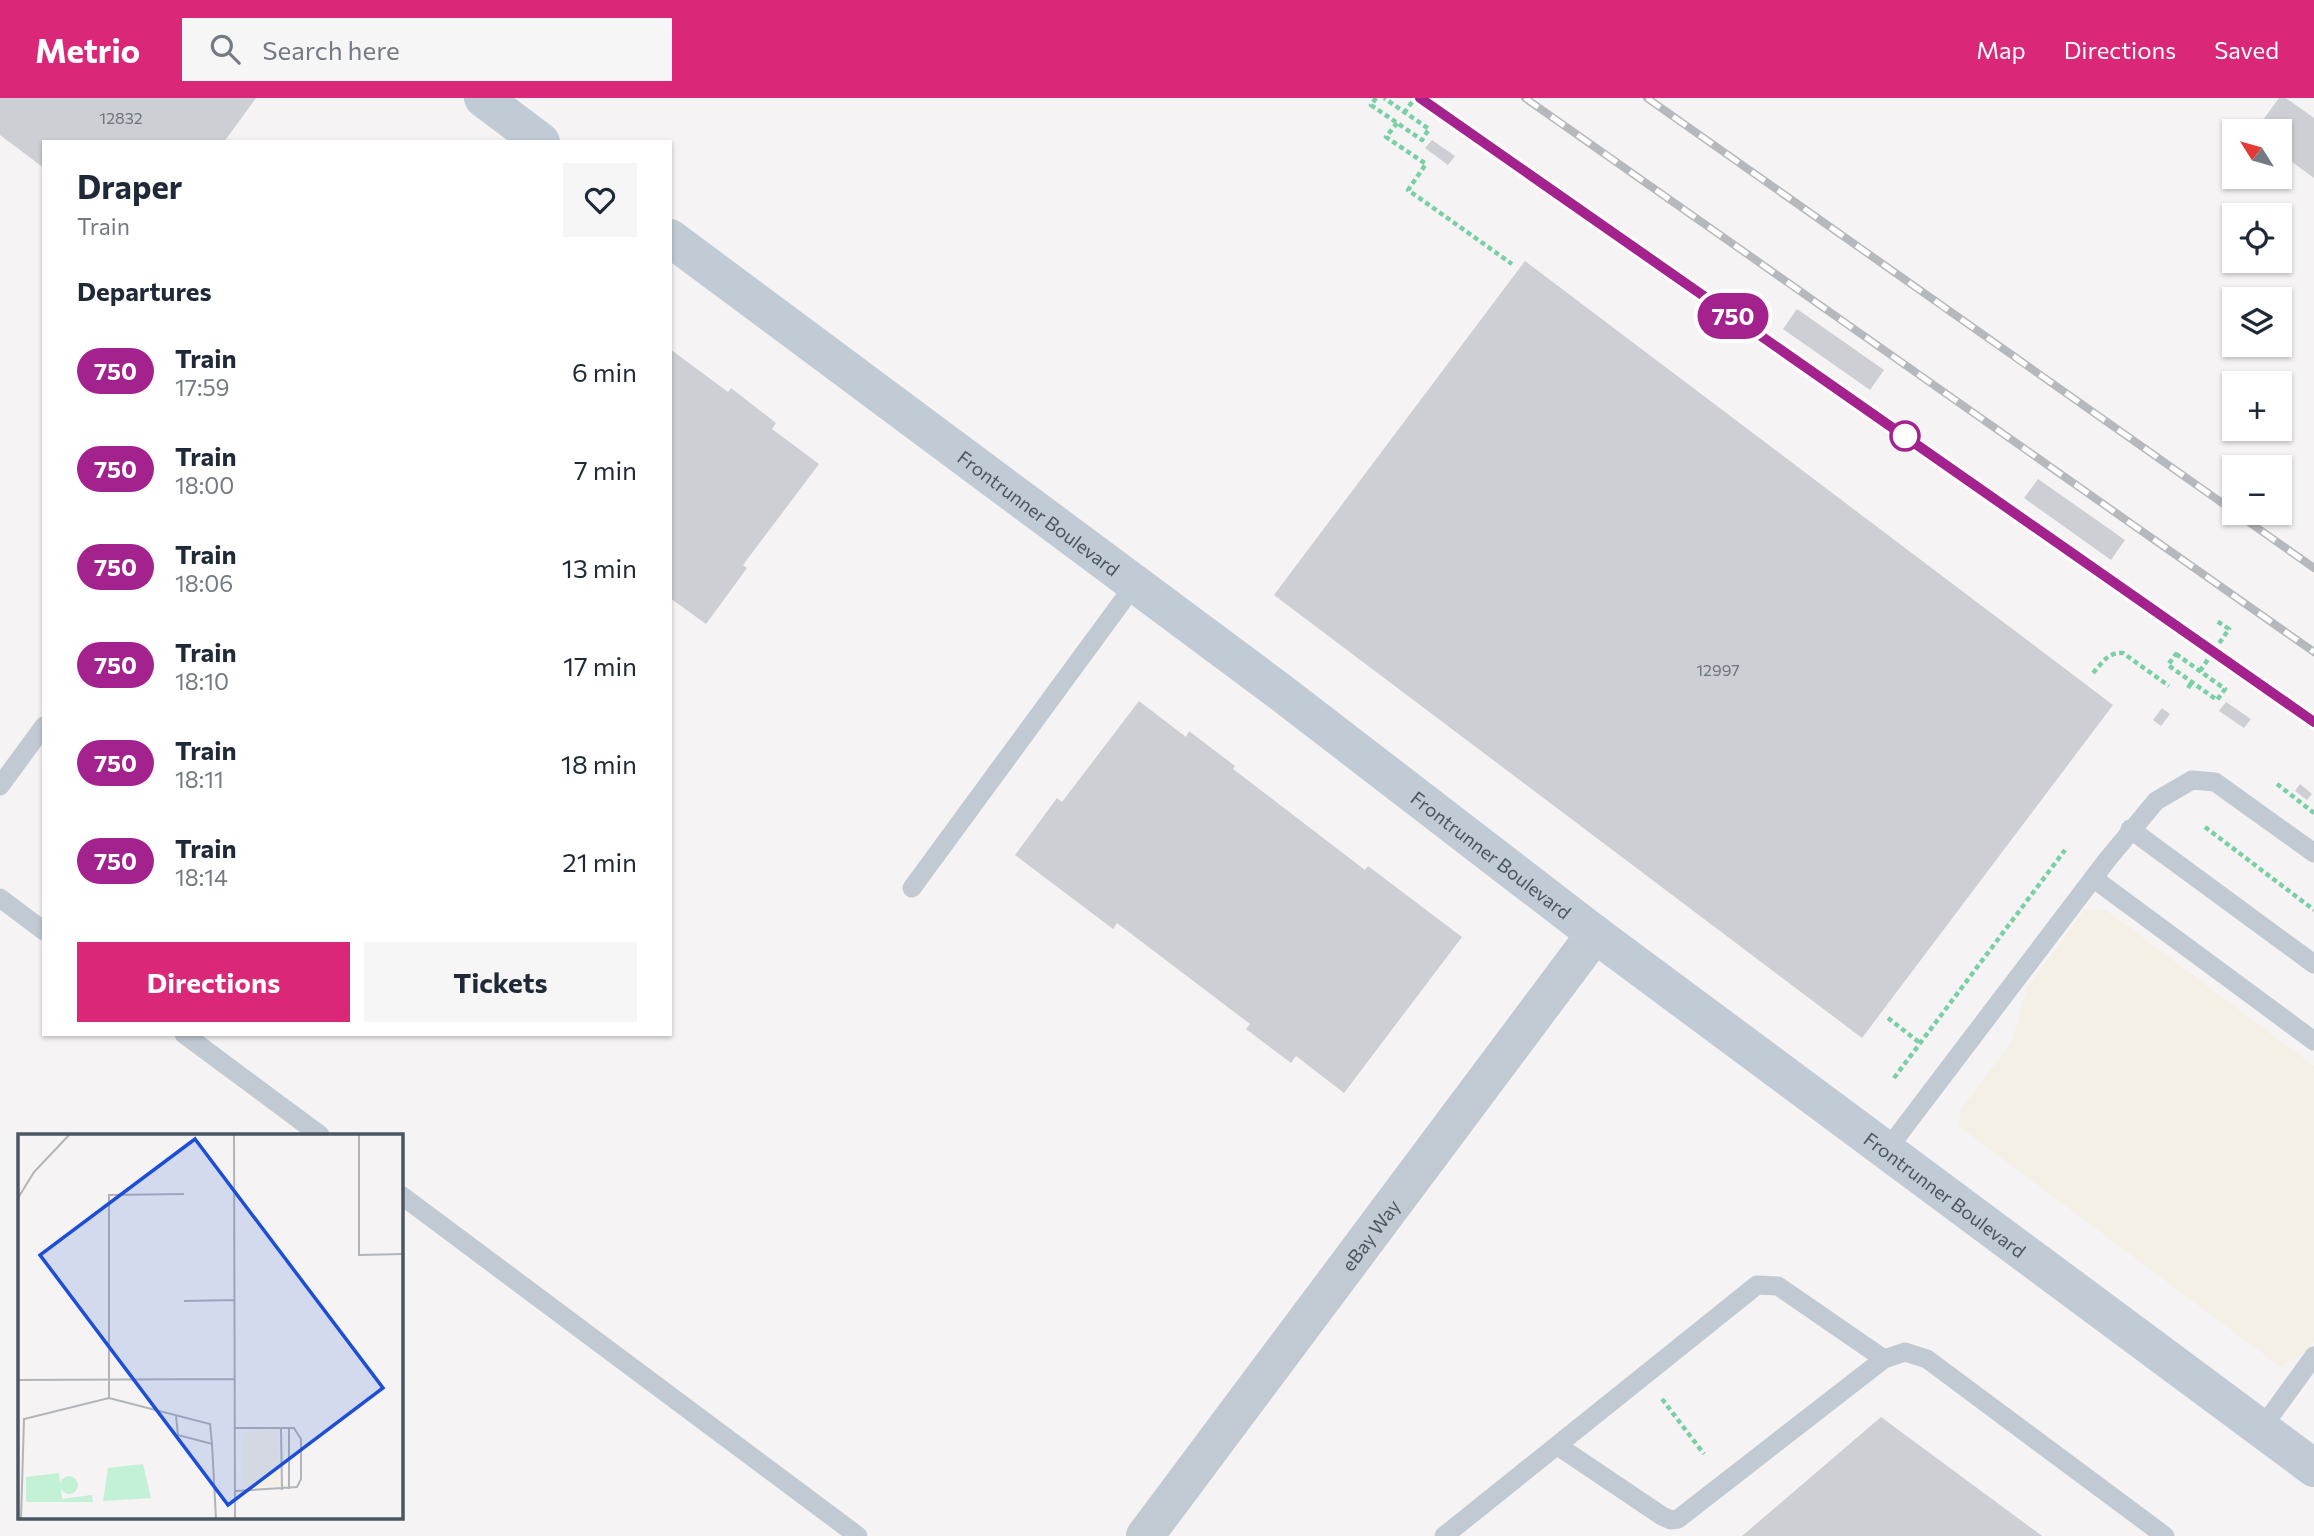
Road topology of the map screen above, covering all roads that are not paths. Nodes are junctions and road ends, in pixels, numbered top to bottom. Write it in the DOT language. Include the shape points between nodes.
graph roads {
  1 [pos="483,98"];
  2 [pos="538,140"];
  3 [pos="672,239"];
  4 [pos="1135,584"];
  5 [pos="42,729"];
  6 [pos="0,786"];
  7 [pos="2130,829"];
  8 [pos="2314,853"];
  9 [pos="2093,878"];
  10 [pos="912,888"];
  11 [pos="0,898"];
  12 [pos="42,929"];
  13 [pos="1595,934"];
  14 [pos="2314,964"];
  15 [pos="187,1036"];
  16 [pos="2314,1041"];
  17 [pos="319,1134"];
  18 [pos="1886,1151"];
  19 [pos="402,1196"];
  20 [pos="2314,1356"];
  21 [pos="1884,1359"];
  22 [pos="2261,1429"];
  23 [pos="1558,1446"];
  24 [pos="2314,1468"];
  25 [pos="858,1536"];
  26 [pos="1145,1536"];
  27 [pos="1444,1536"];
  28 [pos="2165,1536"];
  1 -- 2 [label="street"];
  3 -- 4 [label="street, Frontrunner Boulevard"];
  4 -- 10 [label="lane"];
  4 -- 13 [label="street, Frontrunner Boulevard"];
  5 -- 6 [label="lane"];
  7 -- 8 [label="lane" via="2155,801 2183,783 2209,781"];
  7 -- 9 [label="lane"];
  7 -- 14 [label="lane"];
  9 -- 16 [label="lane"];
  9 -- 18 [label="lane"];
  11 -- 12 [label="lane"];
  13 -- 18 [label="street, Frontrunner Boulevard"];
  13 -- 26 [label="street, eBay Way"];
  15 -- 17 [label="lane"];
  18 -- 22 [label="street, Frontrunner Boulevard"];
  19 -- 25 [label="lane"];
  20 -- 22 [label="lane"];
  21 -- 23 [label="lane" via="1675,1520 1662,1516"];
  21 -- 23 [label="lane" via="1778,1286 1757,1284"];
  21 -- 28 [label="lane" via="1905,1352 1927,1359"];
  22 -- 24 [label="street, Frontrunner Boulevard"];
  23 -- 27 [label="lane"];
}
